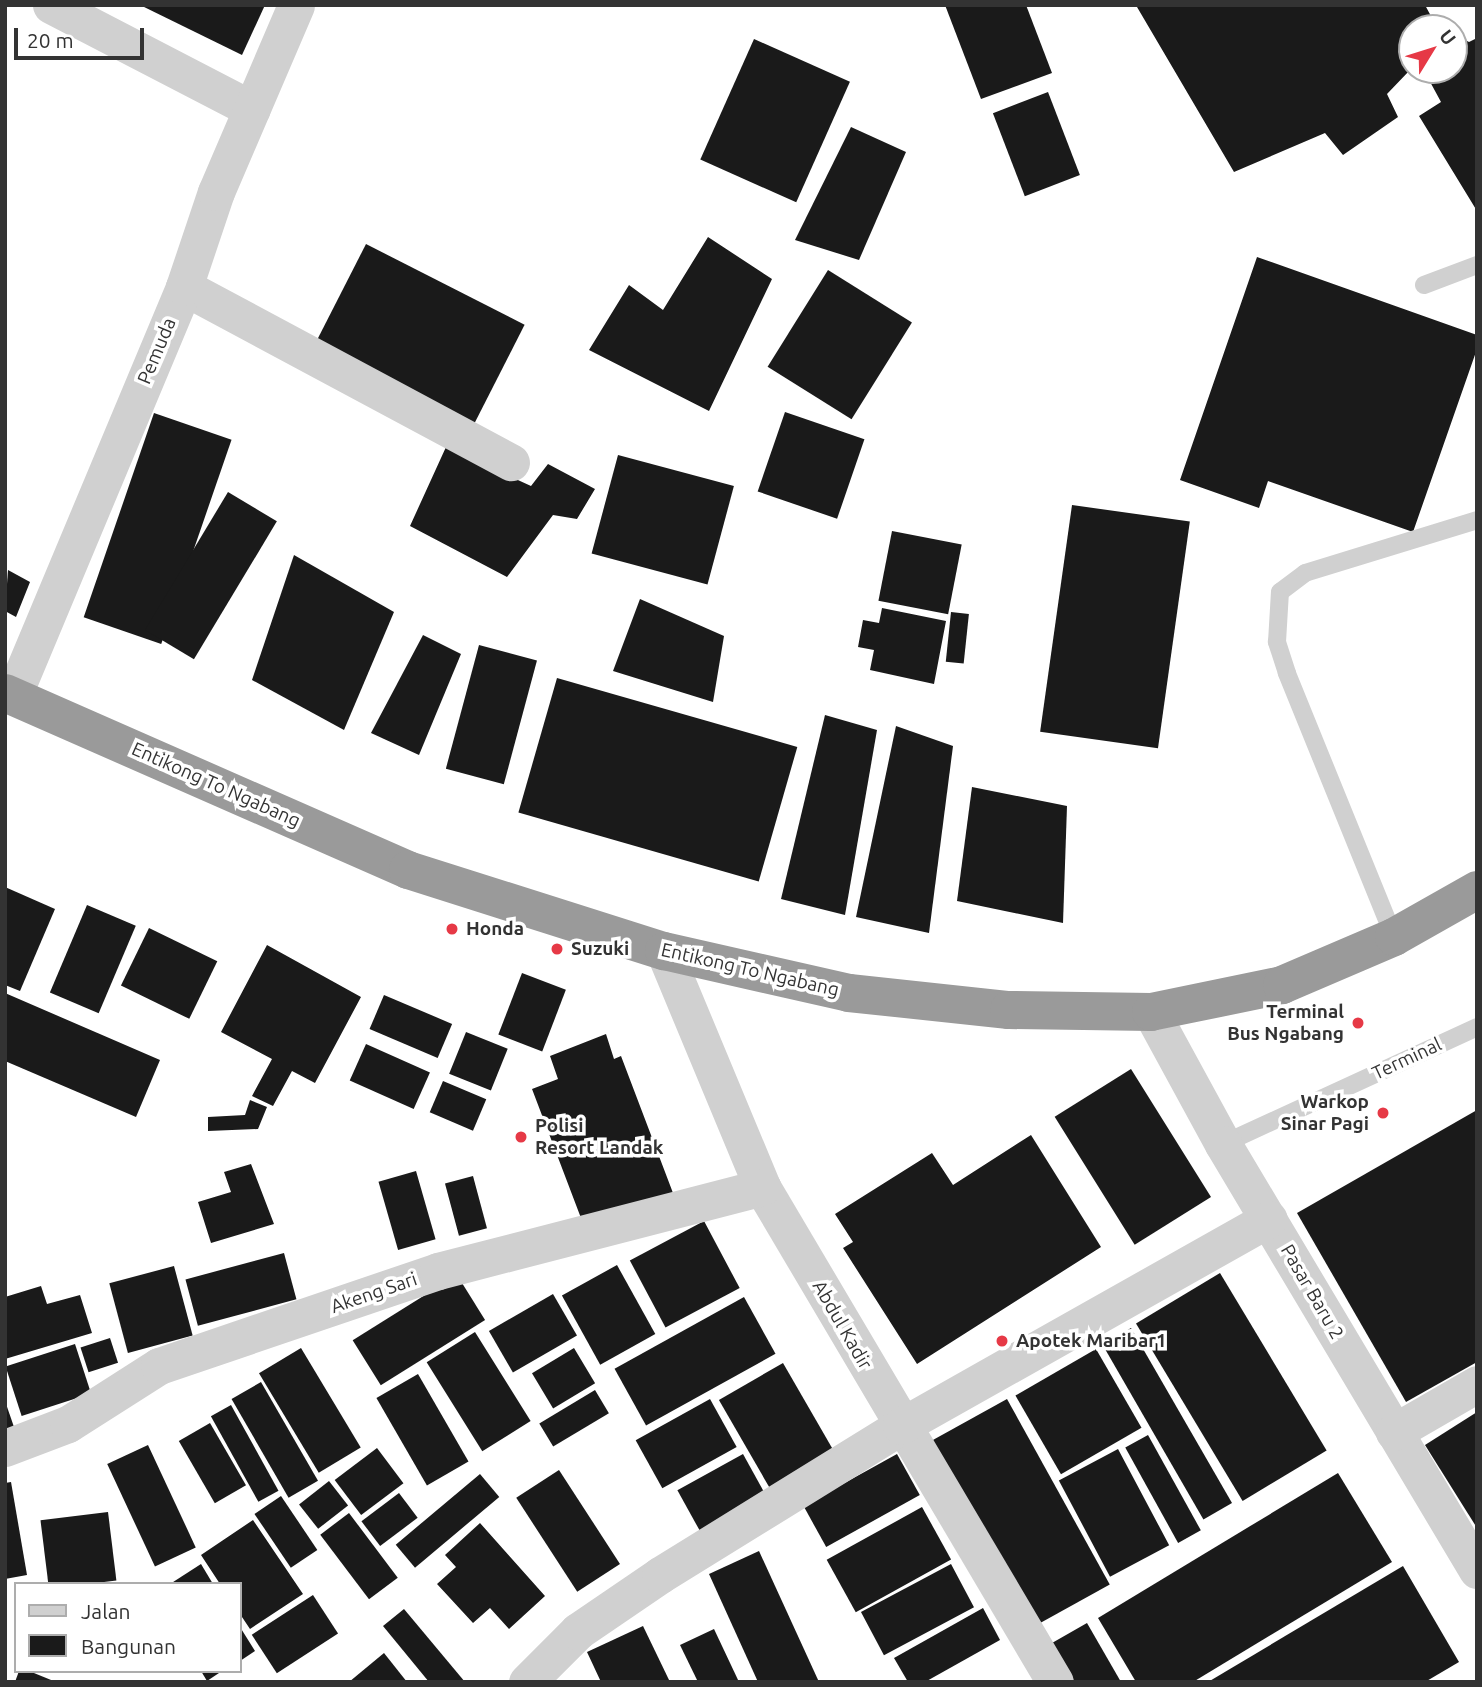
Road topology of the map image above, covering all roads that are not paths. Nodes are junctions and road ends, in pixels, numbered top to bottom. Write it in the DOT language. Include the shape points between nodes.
graph roads {
  1 [pos="51,5"];
  2 [pos="296,5"];
  3 [pos="252,109"];
  4 [pos="1477,265"];
  5 [pos="1424,285"];
  6 [pos="184,287"];
  7 [pos="511,462"];
  8 [pos="1477,520"];
  9 [pos="9,694"];
  10 [pos="1477,890"];
  11 [pos="1394,937"];
  12 [pos="664,951"];
  13 [pos="1151,1012"];
  14 [pos="1477,1027"];
  15 [pos="1223,1144"];
  16 [pos="762,1187"];
  17 [pos="1269,1219"];
  18 [pos="1477,1384"];
  19 [pos="901,1426"];
  20 [pos="1394,1432"];
  21 [pos="5,1448"];
  22 [pos="1477,1570"];
  23 [pos="527,1682"];
  24 [pos="1055,1682"];
  1 -- 3 [label="street"];
  2 -- 3 [label="street, Pemuda"];
  3 -- 6 [label="street, Pemuda" via="216,192"];
  4 -- 5 [label="lane"];
  6 -- 7 [label="street"];
  6 -- 9 [label="street, Pemuda"];
  8 -- 11 [label="lane" via="1304,573 1280,592 1277,642 1287,673"];
  9 -- 12 [label="highway, Entikong To Ngabang" via="408,870"];
  10 -- 11 [label="highway, Entikong To Ngabang"];
  11 -- 13 [label="highway, Entikong To Ngabang" via="1282,985"];
  12 -- 13 [label="highway, Entikong To Ngabang" via="849,993 1009,1010"];
  12 -- 16 [label="street, Abdul Kadir"];
  13 -- 15 [label="street, Pasar Baru 2"];
  14 -- 15 [label="lane, Terminal"];
  15 -- 17 [label="street, Pasar Baru 2"];
  16 -- 19 [label="street, Abdul Kadir"];
  16 -- 21 [label="street, Akeng Sari" via="438,1271 159,1366 68,1424"];
  17 -- 19 [label="street"];
  17 -- 20 [label="street, Pasar Baru 2"];
  18 -- 20 [label="street"];
  19 -- 23 [label="street" via="578,1631"];
  19 -- 24 [label="street, Abdul Kadir"];
  20 -- 22 [label="street, Pasar Baru 2"];
}
